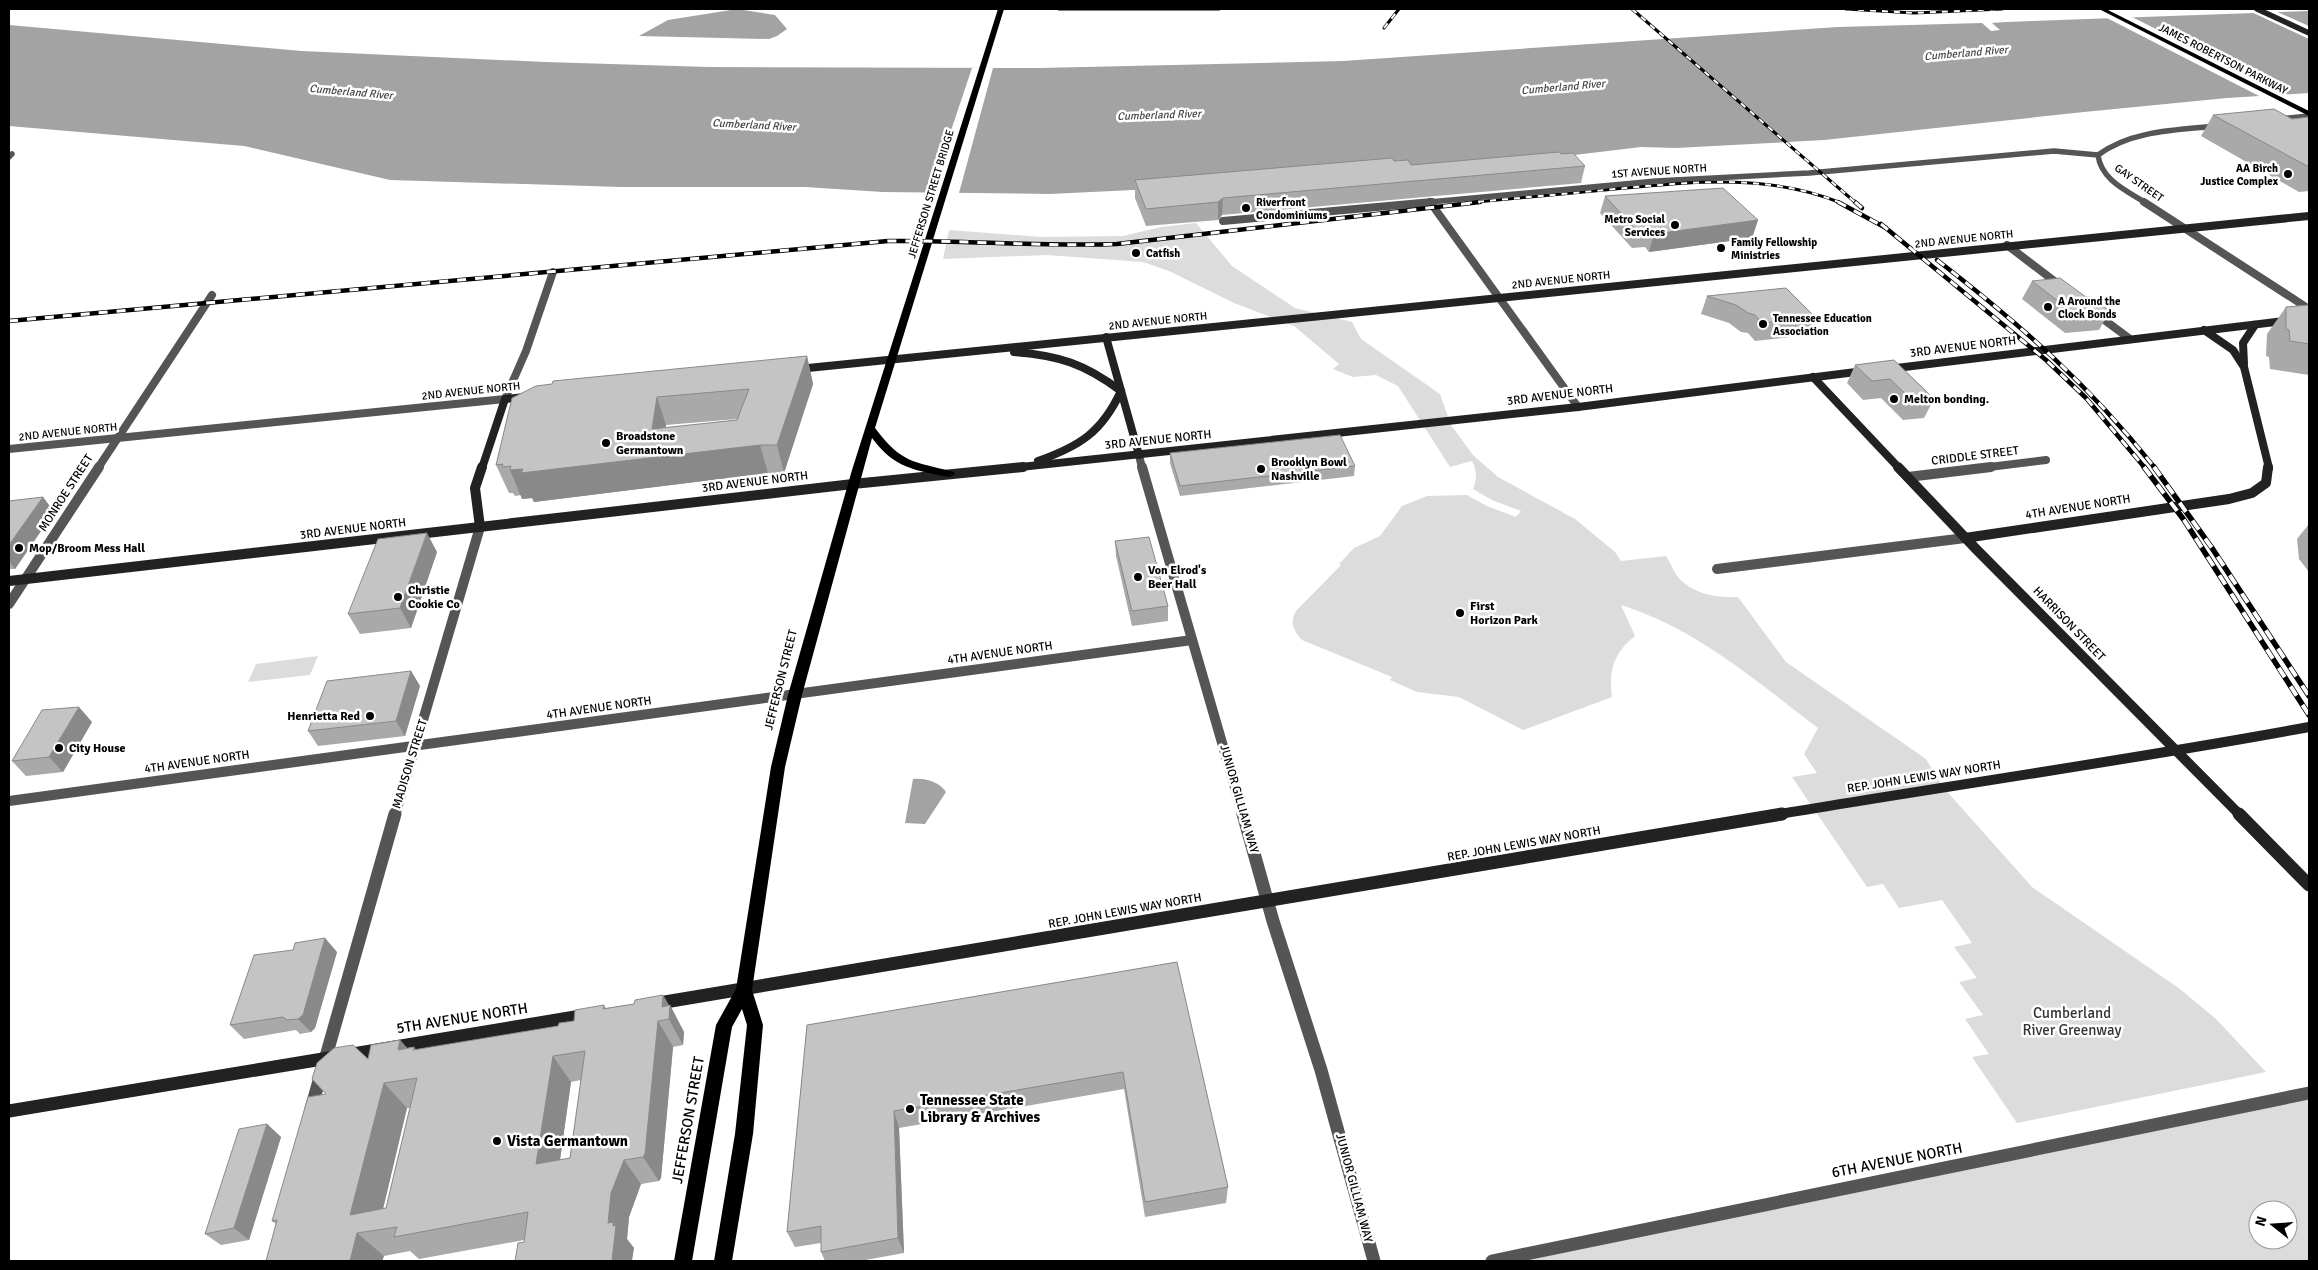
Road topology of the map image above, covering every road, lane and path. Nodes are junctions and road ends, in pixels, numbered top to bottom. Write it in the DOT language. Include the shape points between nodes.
graph roads {
  1 [pos="1001,9"];
  2 [pos="2102,9"];
  3 [pos="2257,9"];
  4 [pos="2309,33"];
  5 [pos="2309,115"];
  6 [pos="2271,120"];
  7 [pos="2223,125"];
  8 [pos="2098,155"];
  9 [pos="1430,202"];
  10 [pos="2309,216"];
  11 [pos="1223,221"];
  12 [pos="2186,228"];
  13 [pos="2007,246"];
  14 [pos="553,272"];
  15 [pos="2065,290"];
  16 [pos="212,296"];
  17 [pos="1499,298"];
  18 [pos="2087,306"];
  19 [pos="2309,309"];
  20 [pos="2309,318"];
  21 [pos="2254,325"];
  22 [pos="2204,330"];
  23 [pos="1106,337"];
  24 [pos="2130,339"];
  25 [pos="984,350"];
  26 [pos="2244,368"];
  27 [pos="790,370"];
  28 [pos="1813,377"];
  29 [pos="883,387"];
  30 [pos="1121,391"];
  31 [pos="538,396"];
  32 [pos="505,399"];
  33 [pos="1578,406"];
  34 [pos="870,428"];
  35 [pos="118,438"];
  36 [pos="9,449"];
  37 [pos="1139,455"];
  38 [pos="2046,460"];
  39 [pos="1021,467"];
  40 [pos="950,474"];
  41 [pos="1908,477"];
  42 [pos="853,484"];
  43 [pos="480,527"];
  44 [pos="1965,538"];
  45 [pos="1717,569"];
  46 [pos="24,579"];
  47 [pos="9,581"];
  48 [pos="9,604"];
  49 [pos="1192,640"];
  50 [pos="795,695"];
  51 [pos="2309,727"];
  52 [pos="415,747"];
  53 [pos="2176,752"];
  54 [pos="9,802"];
  55 [pos="2309,885"];
  56 [pos="1269,901"];
  57 [pos="744,990"];
  58 [pos="636,1007"];
  59 [pos="598,1013"];
  60 [pos="326,1057"];
  61 [pos="2309,1093"];
  62 [pos="9,1111"];
  63 [pos="307,1124"];
  64 [pos="683,1261"];
  65 [pos="722,1261"];
  66 [pos="1374,1261"];
  67 [pos="1492,1261"];
  1 -- 29 [label="main road, JEFFERSON STREET BRIDGE"];
  2 -- 5 [label="main road, JAMES ROBERTSON PARKWAY"];
  3 -- 4 [label="street"];
  5 -- 6 [label="street"];
  7 -- 8 [label="street, GAY STREET" via="2122,141"];
  8 -- 9 [label="street, 1ST AVENUE NORTH" via="2054,151 1809,173 1656,181"];
  8 -- 12 [label="street, GAY STREET" via="2101,168 2110,179"];
  9 -- 11 [label="street, 1ST AVENUE NORTH"];
  9 -- 17 [label="street"];
  10 -- 12 [label="street, 2ND AVENUE NORTH"];
  12 -- 13 [label="street, 2ND AVENUE NORTH"];
  12 -- 19 [label="street, GAY STREET"];
  13 -- 15 [label="street"];
  13 -- 17 [label="street, 2ND AVENUE NORTH"];
  14 -- 32 [label="street, MADISON STREET" via="526,351"];
  16 -- 35 [label="street, MONROE STREET"];
  17 -- 23 [label="street, 2ND AVENUE NORTH"];
  17 -- 33 [label="street"];
  18 -- 24 [label="street"];
  20 -- 21 [label="street, 3RD AVENUE NORTH"];
  21 -- 22 [label="street, 3RD AVENUE NORTH"];
  21 -- 26 [label="street" via="2242,342"];
  22 -- 24 [label="street, 3RD AVENUE NORTH"];
  22 -- 26 [label="street, 4TH AVENUE NORTH" via="2233,350"];
  23 -- 25 [label="street, 2ND AVENUE NORTH"];
  23 -- 30 [label="street, JUNIOR GILLIAM WAY"];
  24 -- 28 [label="street, 3RD AVENUE NORTH"];
  25 -- 27 [label="street, 2ND AVENUE NORTH"];
  25 -- 30 [label="street" via="1051,355 1073,361"];
  26 -- 44 [label="street, 4TH AVENUE NORTH" via="2268,470 2266,483 2252,493"];
  28 -- 33 [label="street, 3RD AVENUE NORTH"];
  28 -- 41 [label="street, HARRISON STREET"];
  29 -- 34 [label="main road, JEFFERSON STREET"];
  30 -- 37 [label="street, JUNIOR GILLIAM WAY"];
  30 -- 39 [label="street" via="1108,417 1090,436 1072,449"];
  31 -- 32 [label="street, 2ND AVENUE NORTH"];
  32 -- 35 [label="street, 2ND AVENUE NORTH"];
  32 -- 43 [label="street, MADISON STREET" via="475,488"];
  33 -- 37 [label="street, 3RD AVENUE NORTH"];
  34 -- 40 [label="main road" via="886,451 896,459 918,468"];
  34 -- 42 [label="main road, JEFFERSON STREET"];
  35 -- 36 [label="street, 2ND AVENUE NORTH"];
  35 -- 46 [label="street, MONROE STREET"];
  37 -- 39 [label="street, 3RD AVENUE NORTH"];
  37 -- 49 [label="street, JUNIOR GILLIAM WAY"];
  38 -- 41 [label="street, CRIDDLE STREET"];
  39 -- 40 [label="street, 3RD AVENUE NORTH"];
  40 -- 42 [label="street, 3RD AVENUE NORTH"];
  41 -- 44 [label="street, HARRISON STREET"];
  42 -- 43 [label="street, 3RD AVENUE NORTH"];
  42 -- 50 [label="main road, JEFFERSON STREET"];
  43 -- 46 [label="street, 3RD AVENUE NORTH"];
  43 -- 52 [label="street, MADISON STREET"];
  44 -- 45 [label="street, 4TH AVENUE NORTH"];
  44 -- 53 [label="street, HARRISON STREET"];
  46 -- 47 [label="street, 3RD AVENUE NORTH"];
  46 -- 48 [label="street, MONROE STREET"];
  49 -- 50 [label="street, 4TH AVENUE NORTH"];
  49 -- 56 [label="street, JUNIOR GILLIAM WAY"];
  50 -- 52 [label="street, 4TH AVENUE NORTH"];
  50 -- 57 [label="main road, JEFFERSON STREET" via="777,776"];
  51 -- 53 [label="street, REP. JOHN LEWIS WAY NORTH"];
  52 -- 54 [label="street, 4TH AVENUE NORTH"];
  52 -- 60 [label="street, MADISON STREET"];
  53 -- 55 [label="street, HARRISON STREET"];
  53 -- 56 [label="street, REP. JOHN LEWIS WAY NORTH" via="1943,787"];
  56 -- 57 [label="street, REP. JOHN LEWIS WAY NORTH"];
  56 -- 66 [label="street, JUNIOR GILLIAM WAY" via="1321,1070"];
  57 -- 58 [label="street"];
  57 -- 64 [label="main road, JEFFERSON STREET" via="724,1025"];
  57 -- 65 [label="main road, JEFFERSON STREET" via="755,1025 744,1134"];
  59 -- 60 [label="street, 5TH AVENUE NORTH"];
  60 -- 62 [label="street, 5TH AVENUE NORTH"];
  60 -- 63 [label="street, MADISON STREET"];
  61 -- 67 [label="street, 6TH AVENUE NORTH"];
}
